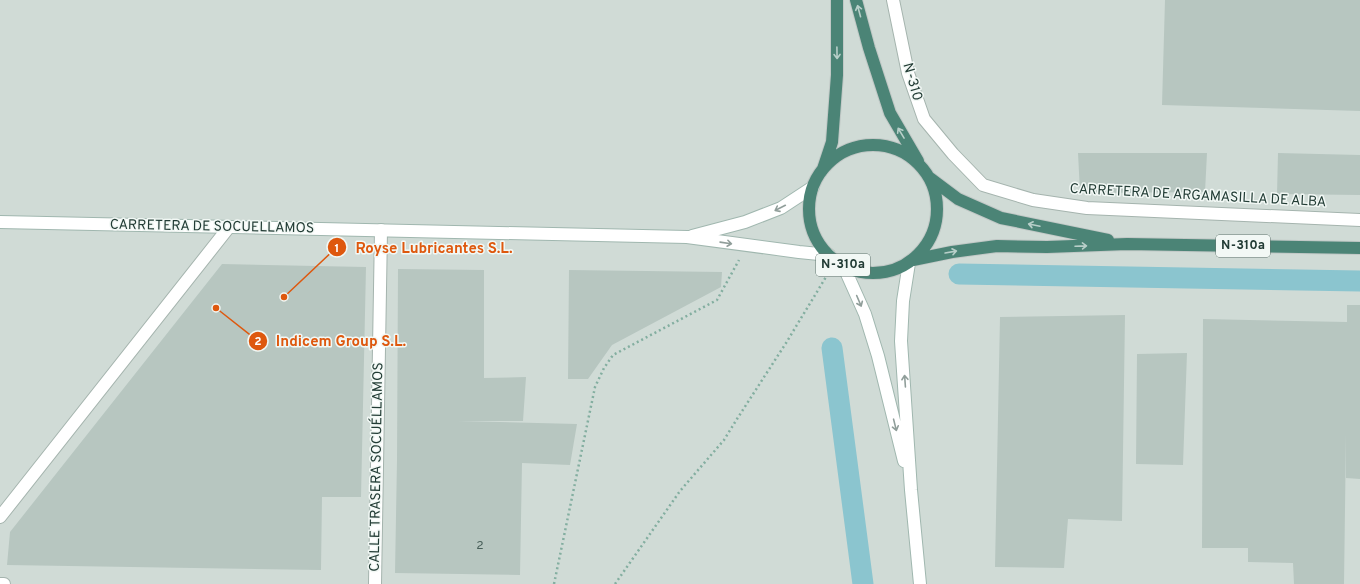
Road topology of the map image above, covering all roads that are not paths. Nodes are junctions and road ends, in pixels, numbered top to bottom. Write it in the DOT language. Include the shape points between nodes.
graph roads {
  1 [pos="837,0"];
  2 [pos="856,0"];
  3 [pos="893,0"];
  4 [pos="953,154"];
  5 [pos="921,167"];
  6 [pos="822,170"];
  7 [pos="929,177"];
  8 [pos="813,187"];
  9 [pos="1360,220"];
  10 [pos="0,222"];
  11 [pos="229,227"];
  12 [pos="381,230"];
  13 [pos="687,237"];
  14 [pos="1127,244"];
  15 [pos="1360,248"];
  16 [pos="836,261"];
  17 [pos="911,261"];
  18 [pos="911,490"];
  19 [pos="0,517"];
  20 [pos="0,584"];
  21 [pos="4,584"];
  22 [pos="375,584"];
  23 [pos="920,584"];
  1 -- 6 [label="highway, N-310a, one-way" via="838,75 832,142"];
  5 -- 2 [label="highway, N-310a, one-way" via="890,113"];
  3 -- 4 [label="main road, N-310" via="908,73 924,119"];
  4 -- 9 [label="main road, CARRETERA DE ARGAMASILLA DE ALBA" via="983,185 1033,200 1087,208"];
  5 -- 6 [label="highway, N-310a" via="904,153 882,146 860,147 846,152"];
  5 -- 7 [label="highway, N-310a"];
  6 -- 8 [label="highway, N-310a"];
  14 -- 7 [label="highway, N-310a, one-way" via="1001,218 958,199"];
  7 -- 17 [label="highway, N-310a" via="936,194 934,230 926,247"];
  8 -- 13 [label="main road, one-way" via="781,208 745,222"];
  8 -- 16 [label="highway, N-310a" via="809,211 813,229"];
  10 -- 11 [label="main road, CARRETERA DE SOCUELLAMOS"];
  11 -- 12 [label="main road, CARRETERA DE SOCUELLAMOS"];
  11 -- 19 [label="main road"];
  12 -- 13 [label="main road, CARRETERA DE SOCUELLAMOS"];
  12 -- 22 [label="main road, CALLE TRASERA SOCUÉLLAMOS"];
  13 -- 16 [label="main road, one-way"];
  14 -- 15 [label="highway, N-310a"];
  17 -- 14 [label="highway, N-310a, one-way" via="997,246"];
  16 -- 17 [label="highway, N-310a" via="859,271 876,273 893,270"];
  16 -- 18 [label="main road, one-way" via="867,321"];
  18 -- 17 [label="main road, one-way" via="902,341 903,301"];
  18 -- 23 [label="main road"];
  20 -- 21 [label="main road"];
}
